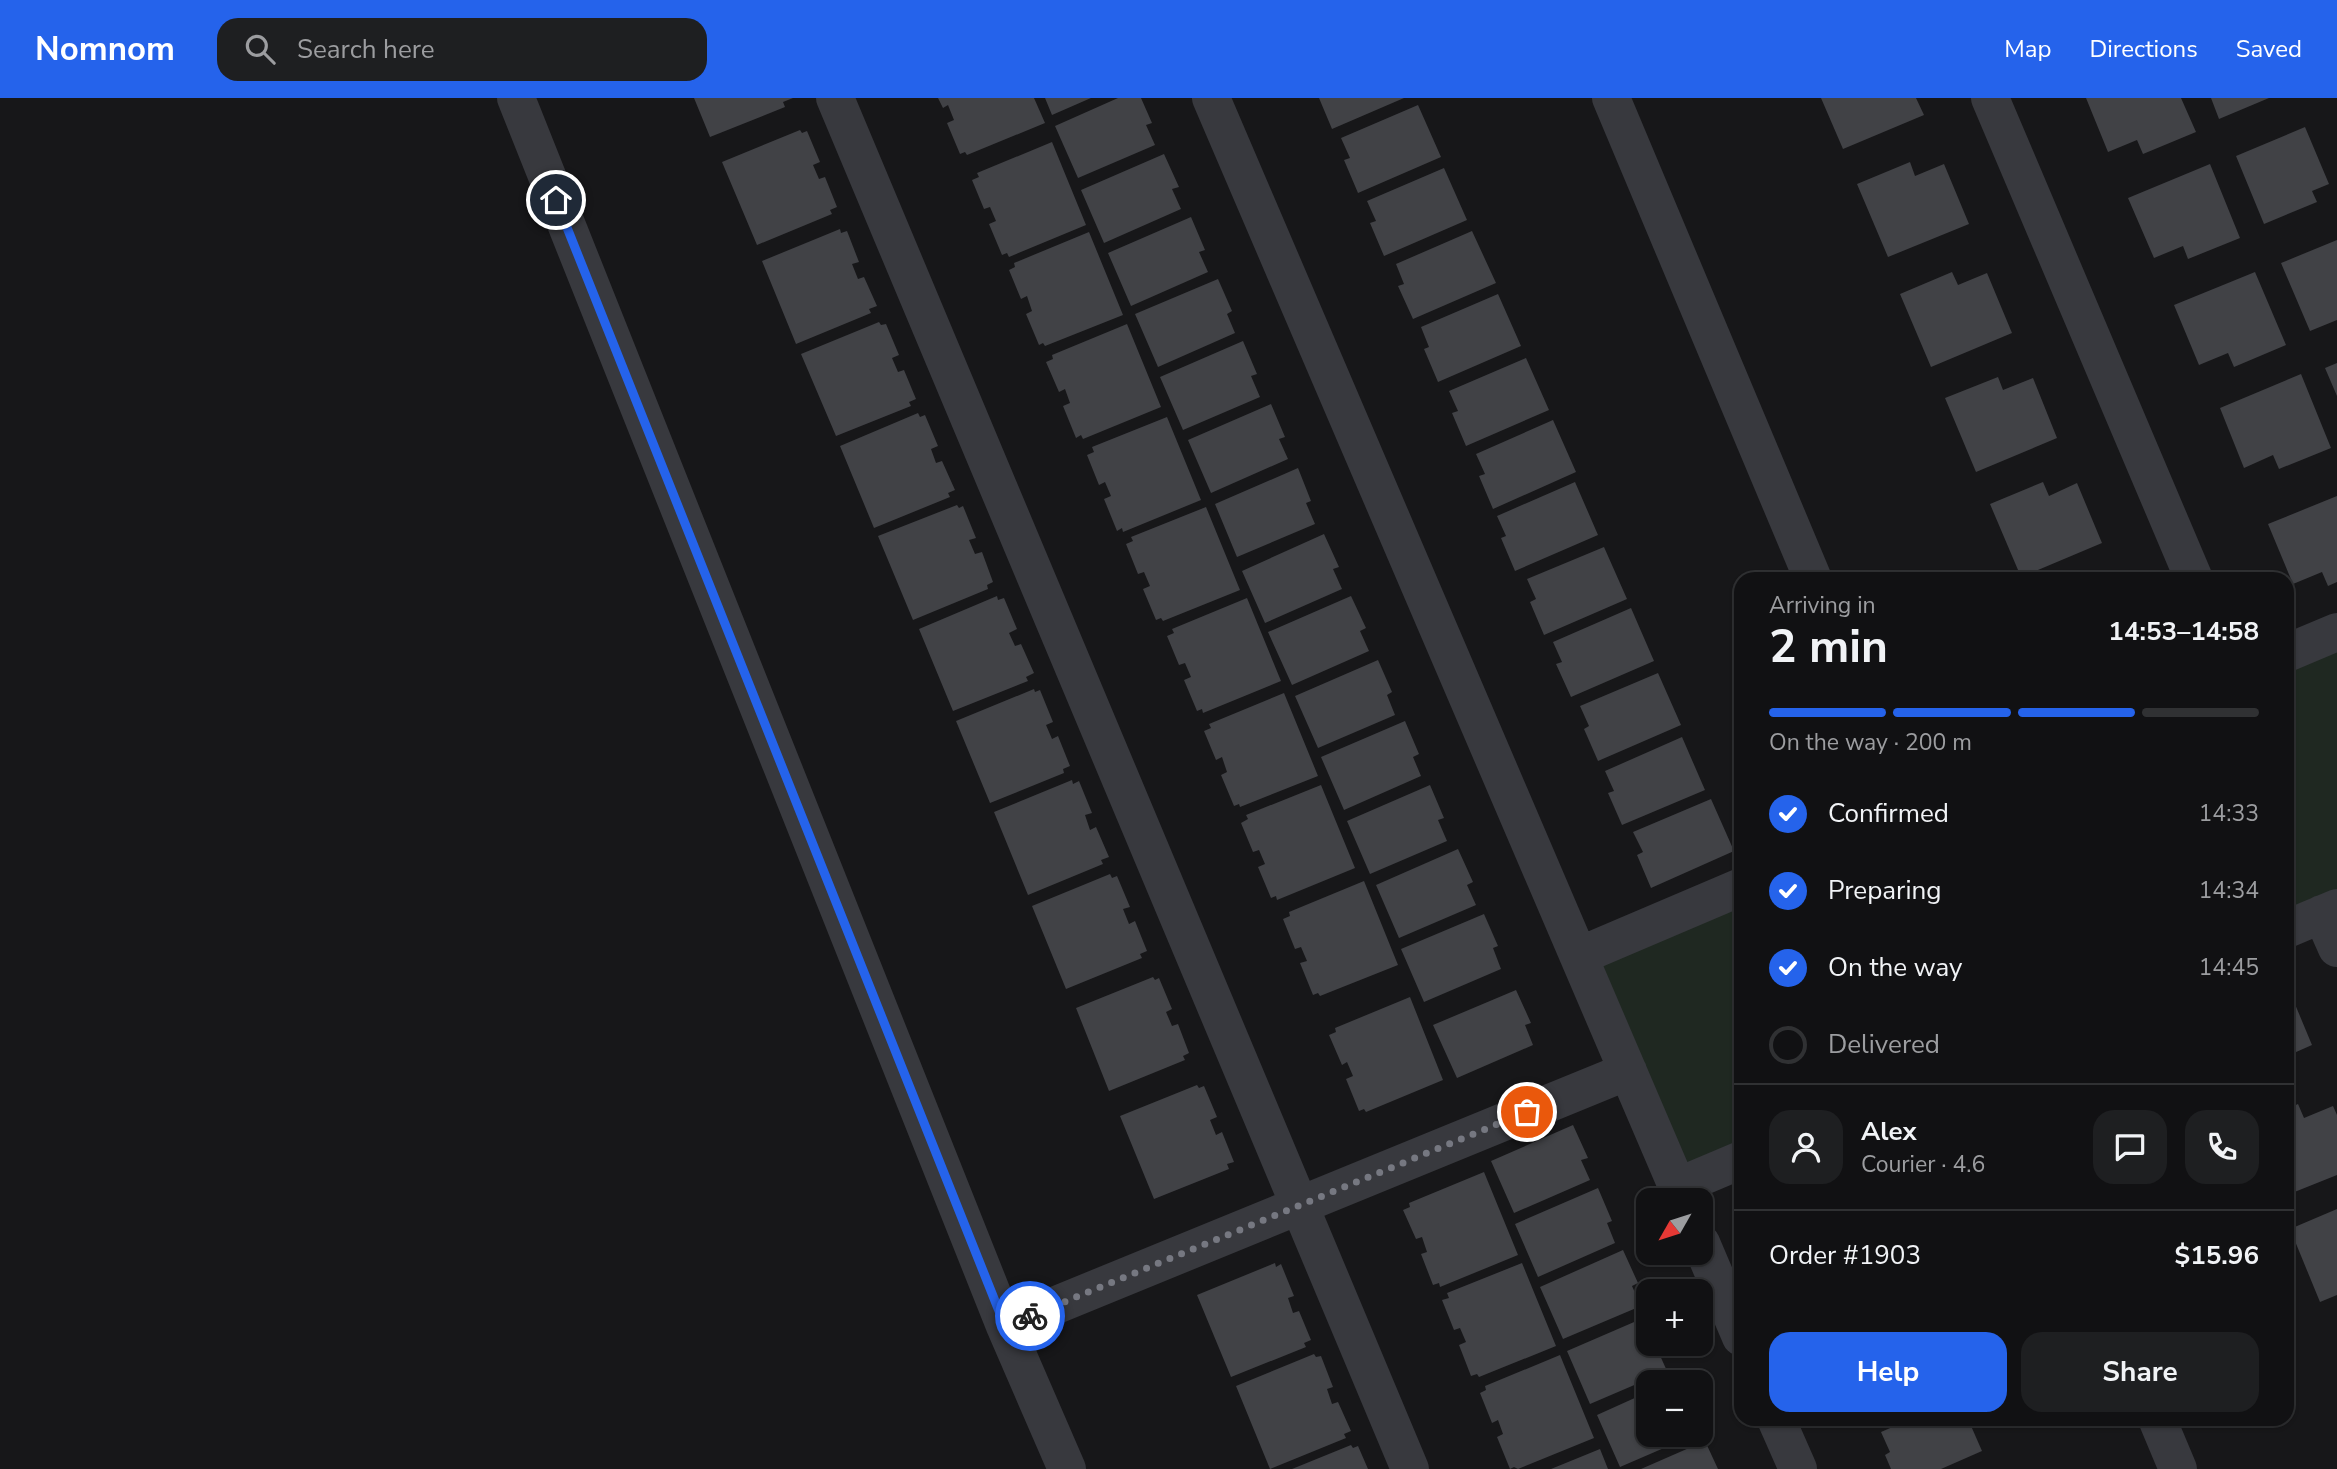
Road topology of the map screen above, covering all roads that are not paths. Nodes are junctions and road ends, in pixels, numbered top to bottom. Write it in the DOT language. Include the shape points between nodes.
graph roads {
  1 [pos="516,98"];
  2 [pos="835,98"];
  3 [pos="1212,98"];
  4 [pos="1611,98"];
  5 [pos="1990,98"];
  6 [pos="1810,572"];
  7 [pos="2191,572"];
  8 [pos="2337,632"];
  9 [pos="2294,650"];
  10 [pos="1734,890"];
  11 [pos="2330,911"];
  12 [pos="2294,926"];
  13 [pos="2337,948"];
  14 [pos="1579,956"];
  15 [pos="1628,1071"];
  16 [pos="1734,1164"];
  17 [pos="1677,1188"];
  18 [pos="1691,1188"];
  19 [pos="1300,1206"];
  20 [pos="1710,1265"];
  21 [pos="1734,1321"];
  22 [pos="1005,1326"];
  23 [pos="1779,1426"];
  24 [pos="2160,1426"];
  25 [pos="1067,1469"];
  26 [pos="1410,1469"];
  27 [pos="1798,1469"];
  28 [pos="2178,1469"];
  1 -- 22 [label="street"];
  2 -- 19 [label="street"];
  3 -- 14 [label="street"];
  4 -- 6 [label="street"];
  5 -- 7 [label="street"];
  8 -- 9 [label="street"];
  10 -- 14 [label="street"];
  11 -- 12 [label="street"];
  11 -- 13 [label="street"];
  14 -- 15 [label="street"];
  15 -- 17 [label="street"];
  15 -- 19 [label="street"];
  16 -- 18 [label="street"];
  19 -- 22 [label="street"];
  19 -- 26 [label="street"];
  20 -- 21 [label="street"];
  22 -- 25 [label="street"];
  23 -- 27 [label="street"];
  24 -- 28 [label="street"];
}
